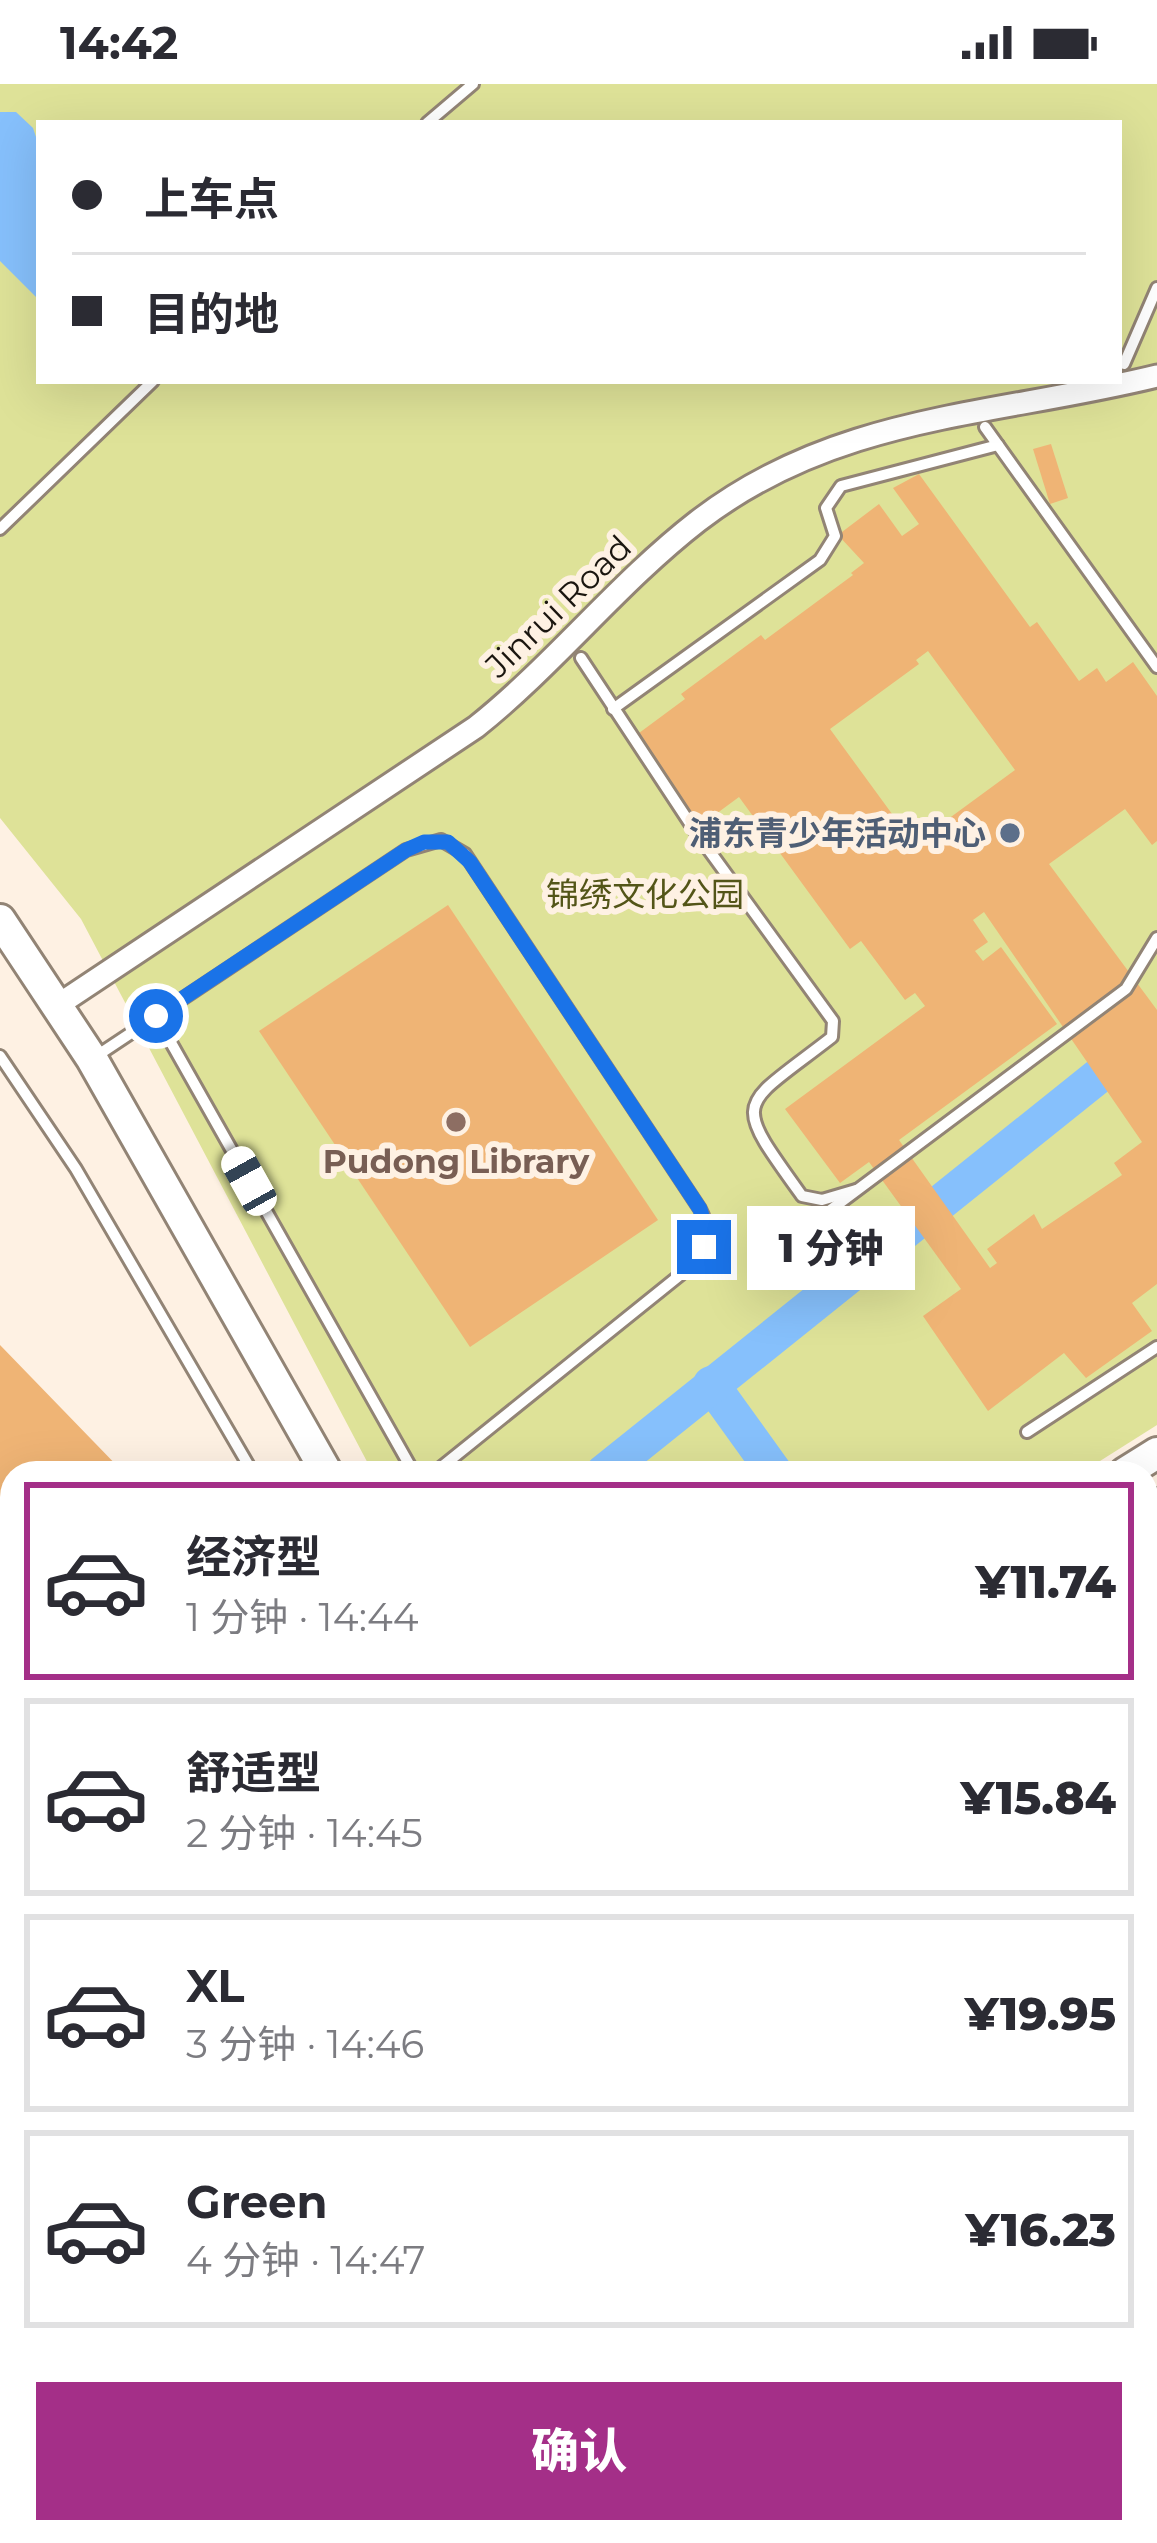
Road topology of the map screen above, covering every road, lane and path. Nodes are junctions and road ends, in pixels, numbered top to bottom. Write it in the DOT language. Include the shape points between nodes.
graph roads {
  1 [pos="473,84"];
  2 [pos="431,120"];
  3 [pos="1157,288"];
  4 [pos="1124,364"];
  5 [pos="1157,376"];
  6 [pos="1122,383"];
  7 [pos="150,384"];
  8 [pos="1115,384"];
  9 [pos="985,427"];
  10 [pos="998,445"];
  11 [pos="0,529"];
  12 [pos="581,658"];
  13 [pos="1157,667"];
  14 [pos="614,709"];
  15 [pos="0,920"];
  16 [pos="1157,938"];
  17 [pos="58,1005"];
  18 [pos="156,1016"];
  19 [pos="0,1055"];
  20 [pos="92,1059"];
  21 [pos="856,1190"];
  22 [pos="796,1235"];
  23 [pos="1157,1348"];
  24 [pos="1027,1432"];
  25 [pos="246,1461"];
  26 [pos="321,1461"];
  27 [pos="407,1461"];
  28 [pos="449,1461"];
  1 -- 2 [label="lane"];
  3 -- 4 [label="lane"];
  5 -- 6 [label="street, Jinrui Road"];
  7 -- 11 [label="lane"];
  8 -- 17 [label="street, Jinrui Road" via="901,425 756,483 666,547 476,727"];
  9 -- 10 [label="lane"];
  10 -- 13 [label="lane"];
  10 -- 14 [label="lane" via="841,485 826,508 835,536 820,560"];
  12 -- 14 [label="lane"];
  14 -- 21 [label="lane" via="833,1021 832,1037 759,1093 754,1129 802,1196 822,1200"];
  15 -- 17 [label="street"];
  16 -- 21 [label="lane" via="1126,989"];
  17 -- 20 [label="street"];
  18 -- 20 [label="lane"];
  18 -- 27 [label="lane"];
  18 -- 28 [label="lane" via="406,850 448,842 470,862 700,1209 706,1241 690,1267"];
  19 -- 25 [label="lane"];
  20 -- 26 [label="street"];
  21 -- 22 [label="lane"];
  23 -- 24 [label="lane"];
}
